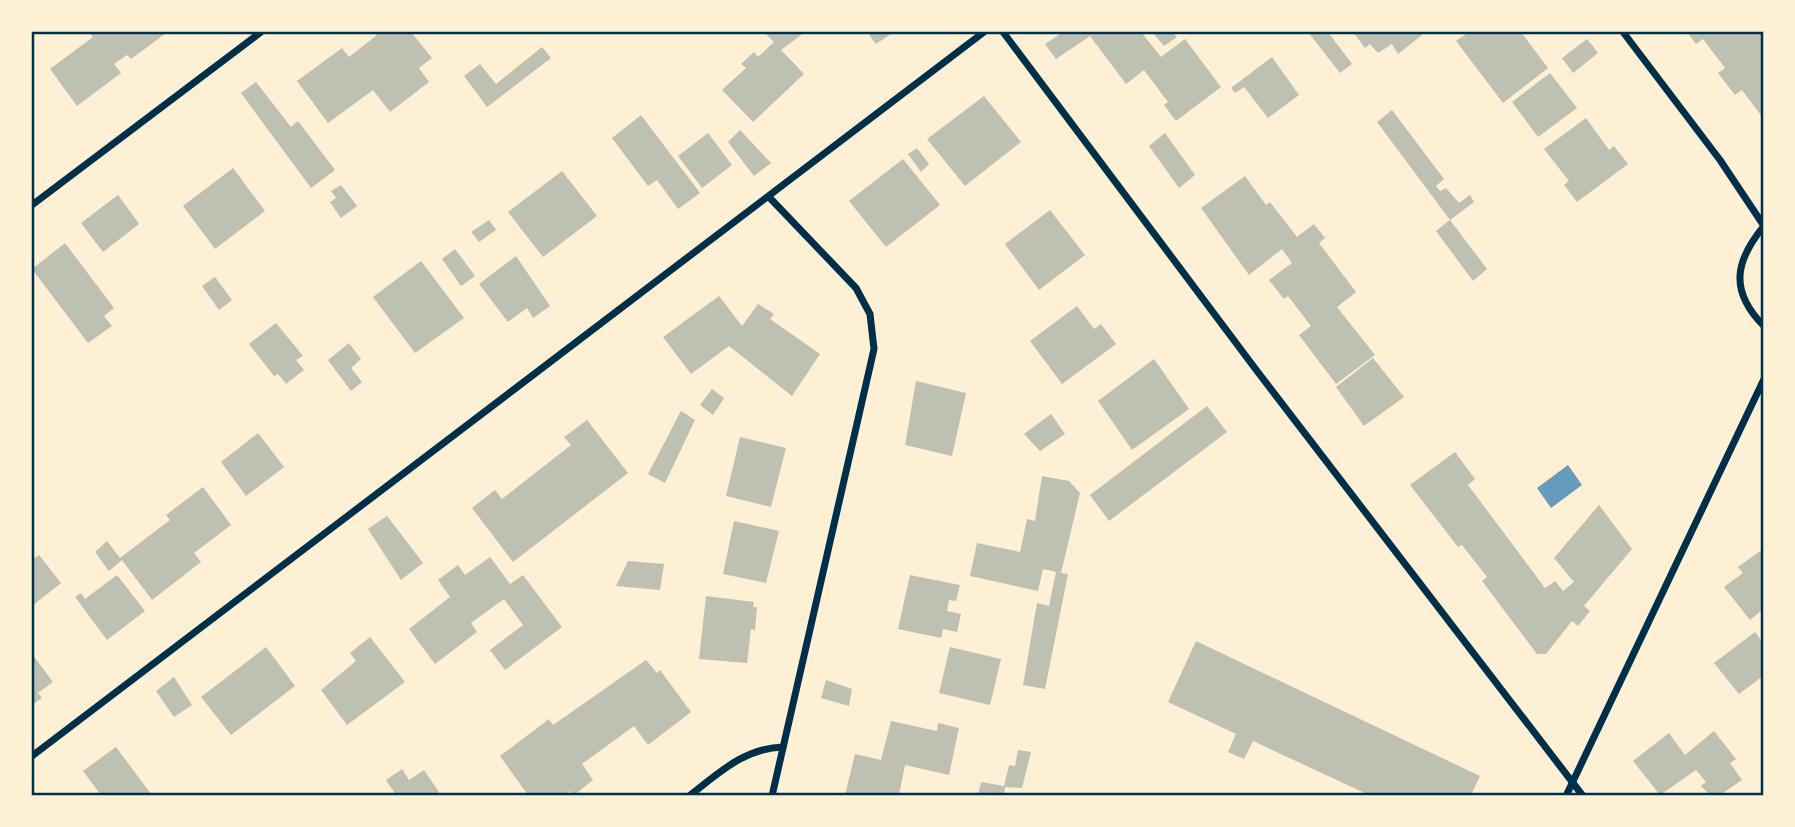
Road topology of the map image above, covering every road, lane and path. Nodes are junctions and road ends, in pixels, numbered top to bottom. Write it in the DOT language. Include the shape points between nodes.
graph roads {
  1 [pos="261,32"];
  2 [pos="984,32"];
  3 [pos="1003,32"];
  4 [pos="1623,32"];
  5 [pos="769,197"];
  6 [pos="32,205"];
  7 [pos="1763,226"];
  8 [pos="1763,326"];
  9 [pos="1763,379"];
  10 [pos="783,747"];
  11 [pos="32,756"];
  12 [pos="1572,782"];
  13 [pos="689,796"];
  14 [pos="772,796"];
  15 [pos="1566,796"];
  16 [pos="1583,796"];
  1 -- 6 [label="street"];
  2 -- 5 [label="street"];
  3 -- 12 [label="street"];
  4 -- 7 [label="street" via="1720,160"];
  5 -- 10 [label="street" via="856,288 870,314 874,349"];
  5 -- 11 [label="street"];
  7 -- 8 [label="street" via="1747,247 1738,272 1750,312"];
  9 -- 12 [label="street"];
  10 -- 13 [label="street" via="762,747 741,756"];
  10 -- 14 [label="street"];
  12 -- 15 [label="street"];
  12 -- 16 [label="street"];
}
